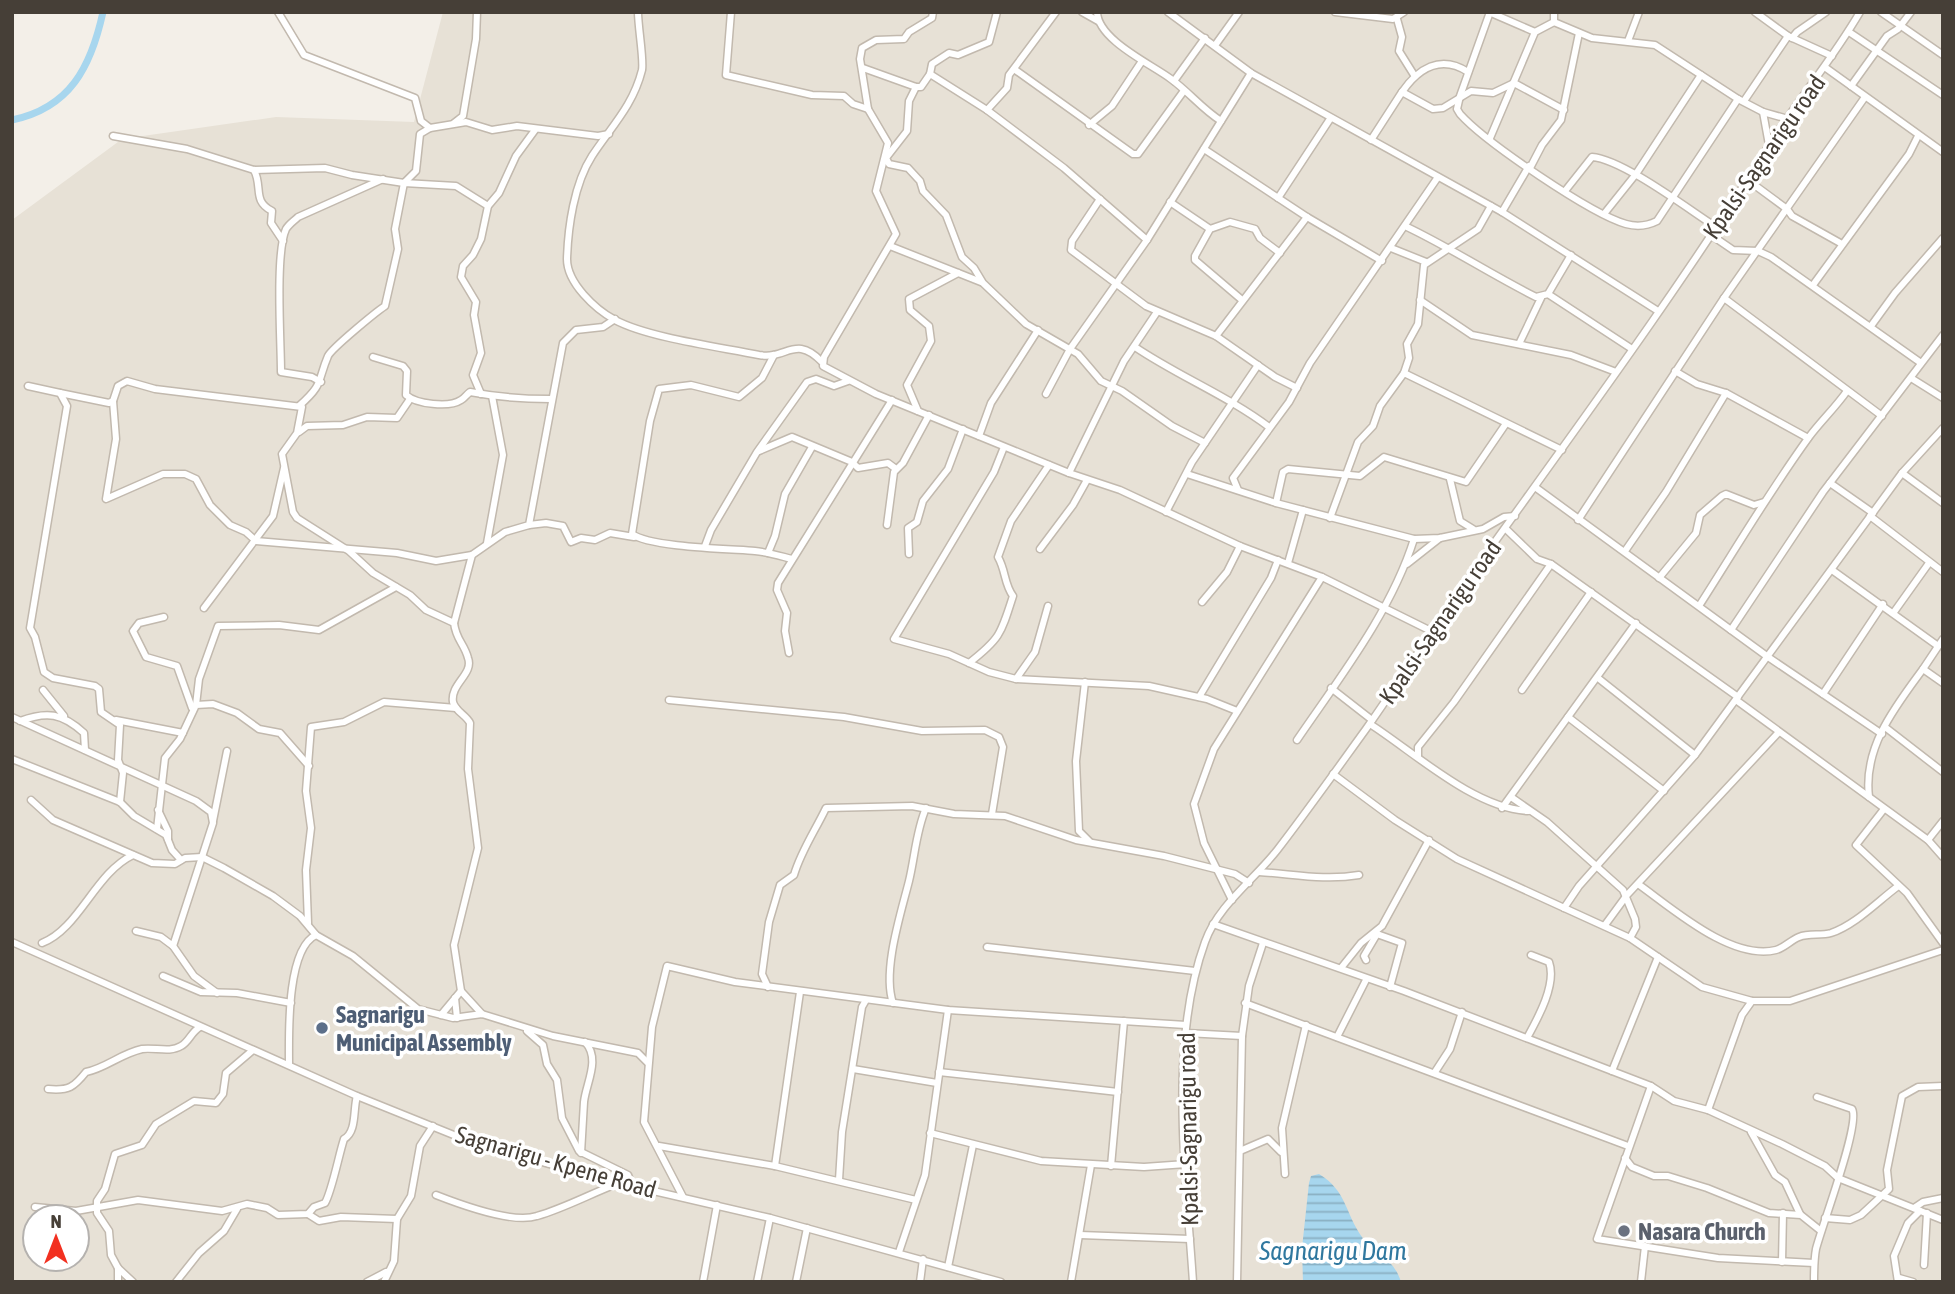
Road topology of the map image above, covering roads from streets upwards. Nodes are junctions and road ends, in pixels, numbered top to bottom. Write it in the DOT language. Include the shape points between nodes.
graph roads {
  1 [pos="278,12"];
  2 [pos="477,12"];
  3 [pos="638,12"];
  4 [pos="731,12"];
  5 [pos="933,12"];
  6 [pos="997,12"];
  7 [pos="1056,12"];
  8 [pos="1082,12"];
  9 [pos="1097,12"];
  10 [pos="1168,12"];
  11 [pos="1239,12"];
  12 [pos="1335,12"];
  13 [pos="1404,12"];
  14 [pos="1489,12"];
  15 [pos="1554,12"];
  16 [pos="1639,12"];
  17 [pos="1755,12"];
  18 [pos="1826,12"];
  19 [pos="1860,12"];
  20 [pos="1881,12"];
  21 [pos="1911,12"];
  22 [pos="1397,19"];
  23 [pos="1098,21"];
  24 [pos="1554,22"];
  25 [pos="1900,25"];
  26 [pos="1535,32"];
  27 [pos="1849,32"];
  28 [pos="1579,33"];
  29 [pos="1790,37"];
  30 [pos="1205,38"];
  31 [pos="1628,41"];
  32 [pos="1216,44"];
  33 [pos="1875,51"];
  34 [pos="1943,55"];
  35 [pos="1832,56"];
  36 [pos="1142,61"];
  37 [pos="863,68"];
  38 [pos="1826,68"];
  39 [pos="1014,69"];
  40 [pos="1468,72"];
  41 [pos="930,74"];
  42 [pos="1251,74"];
  43 [pos="1414,75"];
  44 [pos="1701,75"];
  45 [pos="1174,81"];
  46 [pos="1514,83"];
  47 [pos="1851,86"];
  48 [pos="916,87"];
  49 [pos="1183,92"];
  50 [pos="1402,92"];
  51 [pos="1943,95"];
  52 [pos="1460,96"];
  53 [pos="1865,97"];
  54 [pos="1741,100"];
  55 [pos="868,109"];
  56 [pos="987,110"];
  57 [pos="1563,110"];
  58 [pos="1763,112"];
  59 [pos="1330,119"];
  60 [pos="1788,119"];
  61 [pos="1220,121"];
  62 [pos="453,124"];
  63 [pos="1089,125"];
  64 [pos="429,128"];
  65 [pos="535,130"];
  66 [pos="609,134"];
  67 [pos="113,136"];
  68 [pos="1918,136"];
  69 [pos="1490,138"];
  70 [pos="1371,140"];
  71 [pos="1769,145"];
  72 [pos="1204,149"];
  73 [pos="1943,152"];
  74 [pos="886,158"];
  75 [pos="1530,167"];
  76 [pos="254,170"];
  77 [pos="1636,174"];
  78 [pos="1438,177"];
  79 [pos="384,179"];
  80 [pos="1749,181"];
  81 [pos="404,183"];
  82 [pos="1565,191"];
  83 [pos="1278,198"];
  84 [pos="1100,199"];
  85 [pos="1671,199"];
  86 [pos="1170,202"];
  87 [pos="488,206"];
  88 [pos="1491,206"];
  89 [pos="1787,209"];
  90 [pos="1502,212"];
  91 [pos="1604,214"];
  92 [pos="1307,217"];
  93 [pos="1407,227"];
  94 [pos="1716,227"];
  95 [pos="1210,229"];
  96 [pos="1711,235"];
  97 [pos="1943,238"];
  98 [pos="1147,240"];
  99 [pos="283,241"];
  100 [pos="1842,244"];
  101 [pos="890,246"];
  102 [pos="1391,248"];
  103 [pos="1452,249"];
  104 [pos="1758,251"];
  105 [pos="1280,253"];
  106 [pos="1571,255"];
  107 [pos="1382,261"];
  108 [pos="1426,262"];
  109 [pos="958,273"];
  110 [pos="983,283"];
  111 [pos="1115,283"];
  112 [pos="1813,285"];
  113 [pos="1545,296"];
  114 [pos="1724,298"];
  115 [pos="1242,300"];
  116 [pos="1420,300"];
  117 [pos="1658,311"];
  118 [pos="1157,312"];
  119 [pos="615,320"];
  120 [pos="1871,326"];
  121 [pos="1038,330"];
  122 [pos="1943,335"];
  123 [pos="1216,336"];
  124 [pos="1519,344"];
  125 [pos="1135,347"];
  126 [pos="1070,349"];
  127 [pos="1632,349"];
  128 [pos="774,355"];
  129 [pos="373,357"];
  130 [pos="822,362"];
  131 [pos="1921,363"];
  132 [pos="1258,365"];
  133 [pos="1675,370"];
  134 [pos="1616,372"];
  135 [pos="1404,373"];
  136 [pos="1910,378"];
  137 [pos="848,381"];
  138 [pos="321,382"];
  139 [pos="28,386"];
  140 [pos="1111,386"];
  141 [pos="1297,388"];
  142 [pos="1847,391"];
  143 [pos="60,393"];
  144 [pos="1726,393"];
  145 [pos="481,394"];
  146 [pos="1046,394"];
  147 [pos="492,396"];
  148 [pos="1943,398"];
  149 [pos="410,399"];
  150 [pos="550,399"];
  151 [pos="892,400"];
  152 [pos="113,401"];
  153 [pos="1230,404"];
  154 [pos="299,406"];
  155 [pos="918,411"];
  156 [pos="929,415"];
  157 [pos="1882,416"];
  158 [pos="1506,425"];
  159 [pos="1269,427"];
  160 [pos="1943,428"];
  161 [pos="963,429"];
  162 [pos="297,433"];
  163 [pos="979,436"];
  164 [pos="1808,438"];
  165 [pos="1205,443"];
  166 [pos="812,447"];
  167 [pos="1004,447"];
  168 [pos="1562,450"];
  169 [pos="757,452"];
  170 [pos="852,462"];
  171 [pos="1049,465"];
  172 [pos="284,466"];
  173 [pos="896,469"];
  174 [pos="1069,473"];
  175 [pos="1902,473"];
  176 [pos="1187,474"];
  177 [pos="1346,474"];
  178 [pos="1450,479"];
  179 [pos="1087,480"];
  180 [pos="1830,483"];
  181 [pos="1535,488"];
  182 [pos="1238,490"];
  183 [pos="1763,502"];
  184 [pos="1276,503"];
  185 [pos="1943,503"];
  186 [pos="1303,510"];
  187 [pos="1166,512"];
  188 [pos="1871,514"];
  189 [pos="1515,516"];
  190 [pos="1330,518"];
  191 [pos="1578,520"];
  192 [pos="530,524"];
  193 [pos="887,525"];
  194 [pos="1473,529"];
  195 [pos="1506,529"];
  196 [pos="636,537"];
  197 [pos="1440,538"];
  198 [pos="1414,539"];
  199 [pos="256,541"];
  200 [pos="487,543"];
  201 [pos="1240,546"];
  202 [pos="705,547"];
  203 [pos="341,548"];
  204 [pos="1041,549"];
  205 [pos="1625,551"];
  206 [pos="768,553"];
  207 [pos="909,554"];
  208 [pos="472,555"];
  209 [pos="792,559"];
  210 [pos="1278,560"];
  211 [pos="1288,563"];
  212 [pos="1929,563"];
  213 [pos="1551,564"];
  214 [pos="1406,565"];
  215 [pos="1832,570"];
  216 [pos="1943,572"];
  217 [pos="1322,577"];
  218 [pos="1659,578"];
  219 [pos="396,587"];
  220 [pos="1591,592"];
  221 [pos="1202,602"];
  222 [pos="1883,604"];
  223 [pos="1048,606"];
  224 [pos="1699,606"];
  225 [pos="204,608"];
  226 [pos="1382,608"];
  227 [pos="1894,612"];
  228 [pos="164,617"];
  229 [pos="454,623"];
  230 [pos="1636,624"];
  231 [pos="1731,630"];
  232 [pos="1433,632"];
  233 [pos="1943,639"];
  234 [pos="1938,646"];
  235 [pos="789,653"];
  236 [pos="1768,657"];
  237 [pos="969,663"];
  238 [pos="1923,668"];
  239 [pos="1598,678"];
  240 [pos="1016,679"];
  241 [pos="1085,682"];
  242 [pos="1943,683"];
  243 [pos="1331,688"];
  244 [pos="43,690"];
  245 [pos="1522,690"];
  246 [pos="1823,694"];
  247 [pos="1199,696"];
  248 [pos="1737,698"];
  249 [pos="669,700"];
  250 [pos="194,706"];
  251 [pos="456,709"];
  252 [pos="1237,711"];
  253 [pos="64,716"];
  254 [pos="12,717"];
  255 [pos="1568,717"];
  256 [pos="114,720"];
  257 [pos="20,721"];
  258 [pos="1371,722"];
  259 [pos="1883,730"];
  260 [pos="1779,732"];
  261 [pos="183,733"];
  262 [pos="1297,740"];
  263 [pos="1418,747"];
  264 [pos="85,750"];
  265 [pos="1410,750"];
  266 [pos="227,751"];
  267 [pos="1695,755"];
  268 [pos="1418,756"];
  269 [pos="12,758"];
  270 [pos="309,766"];
  271 [pos="122,767"];
  272 [pos="1943,772"];
  273 [pos="1333,774"];
  274 [pos="161,786"];
  275 [pos="1664,791"];
  276 [pos="1511,797"];
  277 [pos="1869,797"];
  278 [pos="31,800"];
  279 [pos="120,802"];
  280 [pos="912,806"];
  281 [pos="158,808"];
  282 [pos="926,808"];
  283 [pos="1502,808"];
  284 [pos="1884,809"];
  285 [pos="1530,811"];
  286 [pos="992,814"];
  287 [pos="920,821"];
  288 [pos="1943,821"];
  289 [pos="213,822"];
  290 [pos="157,829"];
  291 [pos="168,839"];
  292 [pos="1429,840"];
  293 [pos="1928,840"];
  294 [pos="1094,844"];
  295 [pos="133,855"];
  296 [pos="202,857"];
  297 [pos="1943,857"];
  298 [pos="181,860"];
  299 [pos="1596,867"];
  300 [pos="1220,872"];
  301 [pos="1258,872"];
  302 [pos="1359,875"];
  303 [pos="1249,883"];
  304 [pos="1638,884"];
  305 [pos="1897,887"];
  306 [pos="1627,895"];
  307 [pos="1232,900"];
  308 [pos="1564,908"];
  309 [pos="308,923"];
  310 [pos="1213,924"];
  311 [pos="1605,925"];
  312 [pos="136,931"];
  313 [pos="316,935"];
  314 [pos="1630,938"];
  315 [pos="12,942"];
  316 [pos="42,943"];
  317 [pos="1263,943"];
  318 [pos="1943,943"];
  319 [pos="173,946"];
  320 [pos="987,947"];
  321 [pos="1943,950"];
  322 [pos="1531,955"];
  323 [pos="1658,957"];
  324 [pos="1366,960"];
  325 [pos="1341,968"];
  326 [pos="1195,971"];
  327 [pos="163,976"];
  328 [pos="1366,980"];
  329 [pos="768,987"];
  330 [pos="1390,987"];
  331 [pos="461,991"];
  332 [pos="800,992"];
  333 [pos="217,993"];
  334 [pos="455,998"];
  335 [pos="866,1000"];
  336 [pos="1752,1001"];
  337 [pos="291,1003"];
  338 [pos="893,1003"];
  339 [pos="1245,1003"];
  340 [pos="948,1010"];
  341 [pos="1462,1012"];
  342 [pos="482,1014"];
  343 [pos="441,1015"];
  344 [pos="457,1018"];
  345 [pos="1124,1021"];
  346 [pos="1186,1024"];
  347 [pos="1306,1025"];
  348 [pos="200,1027"];
  349 [pos="524,1028"];
  350 [pos="1186,1033"];
  351 [pos="1242,1036"];
  352 [pos="1337,1037"];
  353 [pos="1527,1038"];
  354 [pos="584,1041"];
  355 [pos="253,1050"];
  356 [pos="648,1063"];
  357 [pos="289,1065"];
  358 [pos="853,1069"];
  359 [pos="1612,1070"];
  360 [pos="939,1072"];
  361 [pos="1435,1072"];
  362 [pos="937,1083"];
  363 [pos="1651,1086"];
  364 [pos="1943,1086"];
  365 [pos="48,1089"];
  366 [pos="1118,1092"];
  367 [pos="357,1096"];
  368 [pos="1817,1097"];
  369 [pos="1708,1110"];
  370 [pos="433,1126"];
  371 [pos="1282,1128"];
  372 [pos="1750,1130"];
  373 [pos="930,1133"];
  374 [pos="1268,1139"];
  375 [pos="973,1145"];
  376 [pos="659,1146"];
  377 [pos="1628,1146"];
  378 [pos="1240,1151"];
  379 [pos="581,1153"];
  380 [pos="1283,1157"];
  381 [pos="1625,1158"];
  382 [pos="1186,1164"];
  383 [pos="1091,1165"];
  384 [pos="775,1166"];
  385 [pos="1111,1166"];
  386 [pos="1284,1174"];
  387 [pos="1838,1178"];
  388 [pos="839,1180"];
  389 [pos="619,1183"];
  390 [pos="632,1185"];
  391 [pos="436,1195"];
  392 [pos="683,1197"];
  393 [pos="1884,1197"];
  394 [pos="1943,1198"];
  395 [pos="916,1200"];
  396 [pos="717,1205"];
  397 [pos="97,1206"];
  398 [pos="91,1207"];
  399 [pos="237,1208"];
  400 [pos="1920,1211"];
  401 [pos="1783,1213"];
  402 [pos="308,1214"];
  403 [pos="1801,1215"];
  404 [pos="770,1218"];
  405 [pos="1825,1218"];
  406 [pos="397,1219"];
  407 [pos="1943,1220"];
  408 [pos="807,1228"];
  409 [pos="1821,1231"];
  410 [pos="1080,1235"];
  411 [pos="1190,1239"];
  412 [pos="1645,1246"];
  413 [pos="899,1252"];
  414 [pos="923,1259"];
  415 [pos="1782,1262"];
  416 [pos="1814,1264"];
  417 [pos="1924,1265"];
  418 [pos="948,1267"];
  419 [pos="118,1268"];
  420 [pos="386,1272"];
  421 [pos="1899,1280"];
  422 [pos="118,1282"];
  423 [pos="133,1282"];
  424 [pos="177,1282"];
  425 [pos="367,1282"];
  426 [pos="384,1282"];
  427 [pos="702,1282"];
  428 [pos="757,1282"];
  429 [pos="796,1282"];
  430 [pos="920,1282"];
  431 [pos="1001,1282"];
  432 [pos="1071,1282"];
  433 [pos="1193,1282"];
  434 [pos="1237,1282"];
  435 [pos="1641,1282"];
  436 [pos="1814,1282"];
  437 [pos="1913,1282"];
  1 -- 64 [label="street" via="304,55 415,98 421,121"];
  2 -- 62 [label="street" via="463,116"];
  3 -- 66 [label="street" via="643,67 629,108"];
  4 -- 55 [label="street" via="726,75 812,95 844,96"];
  5 -- 37 [label="street" via="932,18 904,39 876,40 863,48"];
  6 -- 41 [label="street" via="989,42 958,55 948,53 932,64"];
  7 -- 39 [label="street"];
  8 -- 23 [label="street"];
  9 -- 23 [label="street"];
  10 -- 30 [label="street"];
  11 -- 32 [label="street"];
  12 -- 22 [label="street"];
  13 -- 22 [label="street"];
  14 -- 26 [label="street"];
  14 -- 40 [label="street"];
  15 -- 24 [label="street"];
  16 -- 31 [label="street"];
  17 -- 29 [label="street"];
  18 -- 29 [label="street"];
  19 -- 27 [label="street, Kpalsi-Sagnarigu road"];
  20 -- 25 [label="street"];
  21 -- 25 [label="street"];
  22 -- 43 [label="street" via="1402,37 1399,51"];
  23 -- 36 [label="street"];
  24 -- 26 [label="street"];
  24 -- 28 [label="street"];
  25 -- 33 [label="street"];
  25 -- 34 [label="street"];
  26 -- 46 [label="street"];
  27 -- 33 [label="street"];
  27 -- 35 [label="street, Kpalsi-Sagnarigu road"];
  28 -- 31 [label="street"];
  28 -- 57 [label="street"];
  29 -- 35 [label="street"];
  29 -- 54 [label="street"];
  30 -- 32 [label="street"];
  30 -- 45 [label="street"];
  31 -- 44 [label="street" via="1655,45"];
  32 -- 42 [label="street"];
  33 -- 47 [label="street"];
  33 -- 51 [label="street"];
  35 -- 38 [label="street, Kpalsi-Sagnarigu road"];
  36 -- 45 [label="street"];
  36 -- 63 [label="street" via="1112,106"];
  37 -- 48 [label="street"];
  37 -- 55 [label="street"];
  38 -- 47 [label="street"];
  38 -- 60 [label="street, Kpalsi-Sagnarigu road"];
  39 -- 56 [label="street" via="1007,88"];
  39 -- 63 [label="street"];
  40 -- 43 [label="street" via="1440,65"];
  40 -- 52 [label="street"];
  41 -- 48 [label="street"];
  41 -- 56 [label="street"];
  42 -- 59 [label="street"];
  42 -- 61 [label="street"];
  43 -- 50 [label="street"];
  44 -- 54 [label="street"];
  44 -- 77 [label="street"];
  45 -- 49 [label="street"];
  46 -- 52 [label="street" via="1493,93 1474,90"];
  46 -- 57 [label="street"];
  46 -- 69 [label="street"];
  47 -- 53 [label="street"];
  48 -- 74 [label="street" via="909,101 907,131"];
  49 -- 61 [label="street"];
  49 -- 63 [label="street" via="1138,154 1127,152"];
  50 -- 52 [label="street" via="1433,109"];
  50 -- 70 [label="street"];
  52 -- 69 [label="street" via="1460,114"];
  53 -- 68 [label="street"];
  53 -- 89 [label="street"];
  54 -- 58 [label="street"];
  54 -- 85 [label="street"];
  55 -- 74 [label="street" via="888,143"];
  56 -- 84 [label="street"];
  57 -- 75 [label="street" via="1559,126"];
  58 -- 60 [label="street"];
  58 -- 71 [label="street"];
  59 -- 70 [label="street"];
  59 -- 83 [label="street"];
  60 -- 71 [label="street, Kpalsi-Sagnarigu road"];
  61 -- 72 [label="street"];
  62 -- 64 [label="street"];
  62 -- 65 [label="street"];
  64 -- 81 [label="street" via="420,134 416,171"];
  65 -- 66 [label="street"];
  65 -- 87 [label="street"];
  66 -- 119 [label="street" via="590,158 576,199 567,260 577,287"];
  67 -- 76 [label="street" via="187,149"];
  68 -- 73 [label="street"];
  68 -- 100 [label="street"];
  69 -- 75 [label="street"];
  70 -- 78 [label="street"];
  71 -- 80 [label="street, Kpalsi-Sagnarigu road"];
  72 -- 83 [label="street"];
  72 -- 86 [label="street"];
  74 -- 101 [label="street" via="876,191 896,234"];
  74 -- 110 [label="street" via="889,164 908,168 920,181 923,191 946,215 962,257"];
  75 -- 82 [label="street"];
  75 -- 90 [label="street"];
  76 -- 79 [label="street" via="324,167"];
  76 -- 99 [label="street" via="260,181 258,200 272,211 271,223"];
  77 -- 82 [label="street" via="1592,157"];
  77 -- 85 [label="street"];
  77 -- 91 [label="street"];
  78 -- 88 [label="street"];
  78 -- 93 [label="street"];
  79 -- 81 [label="street"];
  79 -- 99 [label="street" via="298,217 287,226"];
  80 -- 89 [label="street"];
  80 -- 94 [label="street, Kpalsi-Sagnarigu road"];
  81 -- 87 [label="street" via="456,186"];
  81 -- 138 [label="street" via="395,229 398,249 385,306 329,353"];
  82 -- 91 [label="street"];
  83 -- 92 [label="street"];
  84 -- 98 [label="street"];
  84 -- 111 [label="street" via="1069,248"];
  85 -- 91 [label="street" via="1657,221 1647,226 1629,225"];
  85 -- 94 [label="street"];
  86 -- 95 [label="street"];
  86 -- 98 [label="street"];
  87 -- 145 [label="street" via="481,239 461,276 476,302 481,353 473,375"];
  88 -- 90 [label="street"];
  88 -- 103 [label="street" via="1478,229 1459,239"];
  89 -- 100 [label="street"];
  89 -- 104 [label="street"];
  90 -- 106 [label="street"];
  92 -- 105 [label="street"];
  92 -- 107 [label="street"];
  93 -- 102 [label="street"];
  93 -- 103 [label="street"];
  94 -- 96 [label="street, Kpalsi-Sagnarigu road"];
  95 -- 105 [label="street" via="1221,223 1247,225"];
  95 -- 115 [label="street" via="1195,260"];
  96 -- 104 [label="street" via="1733,250"];
  96 -- 117 [label="street, Kpalsi-Sagnarigu road"];
  97 -- 120 [label="street"];
  98 -- 111 [label="street"];
  99 -- 138 [label="street" via="281,372"];
  100 -- 112 [label="street"];
  101 -- 109 [label="street"];
  101 -- 130 [label="street"];
  102 -- 107 [label="street"];
  102 -- 108 [label="street"];
  103 -- 108 [label="street"];
  103 -- 113 [label="street" via="1486,273"];
  104 -- 112 [label="street"];
  104 -- 114 [label="street"];
  105 -- 115 [label="street"];
  106 -- 113 [label="street"];
  106 -- 117 [label="street"];
  107 -- 141 [label="street"];
  108 -- 116 [label="street"];
  109 -- 110 [label="street"];
  109 -- 155 [label="street" via="909,299 910,310 929,326 931,341 907,386"];
  110 -- 121 [label="street"];
  111 -- 118 [label="street"];
  111 -- 126 [label="street"];
  112 -- 120 [label="street"];
  113 -- 124 [label="street"];
  113 -- 127 [label="street"];
  114 -- 133 [label="street"];
  114 -- 142 [label="street"];
  115 -- 123 [label="street"];
  116 -- 124 [label="street" via="1472,335"];
  116 -- 135 [label="street" via="1418,324 1405,349 1409,358"];
  117 -- 127 [label="street, Kpalsi-Sagnarigu road"];
  118 -- 123 [label="street"];
  118 -- 125 [label="street"];
  119 -- 128 [label="street"];
  119 -- 150 [label="street" via="566,337"];
  120 -- 131 [label="street"];
  121 -- 126 [label="street"];
  121 -- 163 [label="street" via="991,404"];
  122 -- 131 [label="street"];
  123 -- 132 [label="street"];
  124 -- 134 [label="street" via="1571,355"];
  125 -- 140 [label="street"];
  125 -- 153 [label="street"];
  126 -- 140 [label="street"];
  126 -- 146 [label="street"];
  127 -- 134 [label="street, Kpalsi-Sagnarigu road"];
  128 -- 130 [label="street" via="801,348"];
  128 -- 196 [label="street" via="762,378 739,397 691,385 659,389 631,525"];
  129 -- 149 [label="street" via="403,366 407,371 405,395"];
  130 -- 137 [label="street" via="830,373"];
  131 -- 136 [label="street"];
  132 -- 141 [label="street"];
  132 -- 153 [label="street"];
  133 -- 144 [label="street" via="1697,384"];
  133 -- 191 [label="street"];
  134 -- 168 [label="street, Kpalsi-Sagnarigu road"];
  135 -- 158 [label="street"];
  135 -- 177 [label="street" via="1380,406 1373,426 1358,442"];
  136 -- 148 [label="street"];
  136 -- 157 [label="street"];
  137 -- 151 [label="street"];
  137 -- 169 [label="street" via="834,386 816,379 807,382"];
  138 -- 154 [label="street"];
  139 -- 143 [label="street"];
  140 -- 165 [label="street"];
  140 -- 174 [label="street"];
  141 -- 159 [label="street"];
  142 -- 157 [label="street"];
  142 -- 164 [label="street"];
  143 -- 152 [label="street"];
  143 -- 256 [label="street" via="66,401 66,426 29,622 44,672 95,686 101,712"];
  144 -- 164 [label="street"];
  144 -- 205 [label="street"];
  145 -- 147 [label="street"];
  145 -- 149 [label="street" via="470,392 461,401 443,404"];
  147 -- 150 [label="street"];
  147 -- 200 [label="street" via="503,455"];
  149 -- 162 [label="street" via="397,418 367,417 343,425 307,426"];
  150 -- 192 [label="street"];
  151 -- 155 [label="street"];
  151 -- 170 [label="street"];
  152 -- 154 [label="street" via="118,386 127,382"];
  152 -- 199 [label="street" via="116,439 106,499 163,474 186,474 196,479 210,505 230,525"];
  153 -- 159 [label="street"];
  153 -- 165 [label="street"];
  154 -- 162 [label="street" via="302,420"];
  155 -- 156 [label="street"];
  156 -- 161 [label="street"];
  156 -- 173 [label="street"];
  157 -- 180 [label="street"];
  158 -- 168 [label="street"];
  158 -- 178 [label="street" via="1466,482"];
  159 -- 182 [label="street" via="1233,478"];
  160 -- 175 [label="street"];
  161 -- 163 [label="street"];
  161 -- 207 [label="street" via="948,469 908,528"];
  162 -- 172 [label="street" via="282,454"];
  163 -- 167 [label="street"];
  164 -- 183 [label="street"];
  165 -- 176 [label="street"];
  166 -- 169 [label="street" via="789,437"];
  166 -- 170 [label="street"];
  166 -- 206 [label="street" via="785,494"];
  167 -- 171 [label="street"];
  167 -- 237 [label="street" via="994,472 894,639"];
  168 -- 181 [label="street, Kpalsi-Sagnarigu road"];
  169 -- 202 [label="street"];
  170 -- 173 [label="street" via="858,468 888,463"];
  170 -- 209 [label="street"];
  171 -- 174 [label="street"];
  171 -- 237 [label="street" via="1011,521 998,557 1005,585 1013,596 1007,615 996,642"];
  172 -- 199 [label="street" via="273,516"];
  172 -- 203 [label="street" via="297,518"];
  173 -- 193 [label="street"];
  174 -- 179 [label="street"];
  175 -- 185 [label="street"];
  175 -- 188 [label="street"];
  176 -- 182 [label="street"];
  176 -- 187 [label="street"];
  177 -- 178 [label="street" via="1360,475 1384,457"];
  177 -- 184 [label="street" via="1288,469 1283,472"];
  177 -- 190 [label="street"];
  178 -- 194 [label="street" via="1460,521"];
  179 -- 187 [label="street"];
  179 -- 204 [label="street"];
  180 -- 188 [label="street"];
  180 -- 231 [label="street"];
  181 -- 189 [label="street, Kpalsi-Sagnarigu road"];
  181 -- 191 [label="street"];
  182 -- 184 [label="street"];
  183 -- 218 [label="street" via="1754,505 1722,496 1700,515 1696,533"];
  183 -- 224 [label="street"];
  184 -- 186 [label="street"];
  186 -- 190 [label="street"];
  186 -- 211 [label="street"];
  187 -- 201 [label="street"];
  188 -- 212 [label="street"];
  188 -- 215 [label="street"];
  189 -- 194 [label="street"];
  189 -- 195 [label="street, Kpalsi-Sagnarigu road"];
  190 -- 198 [label="street"];
  191 -- 205 [label="street"];
  192 -- 196 [label="street" via="563,526 571,542 610,533"];
  192 -- 200 [label="street"];
  194 -- 197 [label="street"];
  195 -- 213 [label="street" via="1537,559"];
  195 -- 232 [label="street, Kpalsi-Sagnarigu road"];
  196 -- 202 [label="street"];
  197 -- 198 [label="street"];
  197 -- 214 [label="street"];
  198 -- 214 [label="street"];
  199 -- 203 [label="street"];
  199 -- 225 [label="street"];
  200 -- 208 [label="street"];
  201 -- 210 [label="street"];
  201 -- 221 [label="street" via="1227,572"];
  202 -- 206 [label="street"];
  203 -- 208 [label="street" via="436,561"];
  203 -- 219 [label="street"];
  205 -- 218 [label="street"];
  206 -- 209 [label="street"];
  208 -- 229 [label="street"];
  209 -- 235 [label="street" via="777,590 786,608"];
  210 -- 211 [label="street"];
  210 -- 247 [label="street"];
  211 -- 217 [label="street"];
  212 -- 216 [label="street"];
  212 -- 227 [label="street"];
  213 -- 220 [label="street"];
  213 -- 263 [label="street"];
  214 -- 226 [label="street"];
  215 -- 222 [label="street"];
  215 -- 236 [label="street"];
  217 -- 226 [label="street"];
  217 -- 252 [label="street"];
  218 -- 224 [label="street"];
  219 -- 229 [label="street" via="426,610"];
  219 -- 250 [label="street" via="319,630 218,626 198,679"];
  220 -- 230 [label="street"];
  220 -- 245 [label="street"];
  222 -- 227 [label="street"];
  222 -- 246 [label="street"];
  223 -- 240 [label="street" via="1035,652"];
  224 -- 231 [label="street"];
  226 -- 232 [label="street"];
  226 -- 243 [label="street"];
  227 -- 234 [label="street"];
  228 -- 250 [label="street" via="139,623 133,631 146,657 177,666"];
  229 -- 251 [label="street" via="456,638 469,658 468,672 456,685"];
  230 -- 239 [label="street"];
  230 -- 248 [label="street"];
  231 -- 236 [label="street"];
  232 -- 258 [label="street, Kpalsi-Sagnarigu road"];
  233 -- 234 [label="street"];
  234 -- 238 [label="street"];
  236 -- 246 [label="street"];
  236 -- 248 [label="street"];
  237 -- 240 [label="street"];
  238 -- 242 [label="street"];
  238 -- 259 [label="street"];
  239 -- 255 [label="street"];
  239 -- 267 [label="street"];
  240 -- 241 [label="street"];
  241 -- 247 [label="street" via="1149,686"];
  241 -- 294 [label="street" via="1075,783 1079,831"];
  243 -- 258 [label="street"];
  243 -- 262 [label="street"];
  244 -- 253 [label="street"];
  246 -- 259 [label="street"];
  247 -- 252 [label="street"];
  248 -- 260 [label="street"];
  248 -- 267 [label="street"];
  249 -- 286 [label="street" via="922,731 985,730 999,737 1003,747"];
  250 -- 261 [label="street"];
  250 -- 270 [label="street" via="213,704 237,713 259,729 280,733"];
  251 -- 270 [label="street" via="384,702 344,722 315,724 310,730"];
  251 -- 331 [label="street" via="470,723 468,769 478,848 454,945"];
  252 -- 300 [label="street" via="1214,749 1194,806 1204,844"];
  253 -- 257 [label="street" via="38,714"];
  253 -- 264 [label="street" via="84,733"];
  254 -- 257 [label="street"];
  255 -- 275 [label="street"];
  255 -- 276 [label="street"];
  256 -- 261 [label="street"];
  256 -- 271 [label="street" via="122,730 118,760"];
  257 -- 264 [label="street"];
  258 -- 265 [label="street"];
  258 -- 273 [label="street, Kpalsi-Sagnarigu road"];
  259 -- 272 [label="street"];
  259 -- 277 [label="street" via="1867,768"];
  260 -- 277 [label="street"];
  260 -- 304 [label="street"];
  261 -- 274 [label="street" via="165,758"];
  263 -- 265 [label="street"];
  263 -- 268 [label="street"];
  264 -- 271 [label="street"];
  265 -- 268 [label="street"];
  266 -- 289 [label="street"];
  267 -- 275 [label="street"];
  268 -- 283 [label="street"];
  269 -- 279 [label="street"];
  270 -- 309 [label="street"];
  271 -- 274 [label="street"];
  271 -- 279 [label="street"];
  273 -- 292 [label="street"];
  273 -- 301 [label="street, Kpalsi-Sagnarigu road"];
  274 -- 281 [label="street"];
  274 -- 289 [label="street" via="208,809"];
  275 -- 299 [label="street"];
  276 -- 283 [label="street"];
  276 -- 285 [label="street"];
  277 -- 284 [label="street"];
  278 -- 295 [label="street" via="53,820"];
  279 -- 290 [label="street"];
  280 -- 282 [label="street"];
  280 -- 287 [label="street"];
  280 -- 329 [label="street" via="826,808 794,875 783,881 775,899 762,974"];
  281 -- 290 [label="street"];
  281 -- 291 [label="street"];
  282 -- 286 [label="street"];
  282 -- 287 [label="street"];
  283 -- 285 [label="street"];
  284 -- 293 [label="street"];
  284 -- 305 [label="street" via="1856,845"];
  285 -- 299 [label="street"];
  286 -- 294 [label="street"];
  287 -- 338 [label="street" via="895,944 889,986"];
  288 -- 293 [label="street"];
  289 -- 296 [label="street"];
  290 -- 291 [label="street"];
  291 -- 298 [label="street"];
  292 -- 308 [label="street" via="1469,866"];
  292 -- 325 [label="street" via="1382,926"];
  293 -- 297 [label="street"];
  294 -- 300 [label="street"];
  295 -- 298 [label="street" via="165,864"];
  295 -- 316 [label="street" via="106,877 55,938"];
  296 -- 298 [label="street"];
  296 -- 309 [label="street" via="273,896"];
  296 -- 319 [label="street"];
  299 -- 306 [label="street"];
  299 -- 308 [label="street"];
  300 -- 303 [label="street" via="1238,874"];
  300 -- 307 [label="street"];
  301 -- 302 [label="street" via="1335,879"];
  301 -- 303 [label="street, Kpalsi-Sagnarigu road"];
  303 -- 307 [label="street, Kpalsi-Sagnarigu road"];
  304 -- 305 [label="street" via="1718,937 1746,948 1769,950 1802,936 1841,928"];
  304 -- 306 [label="street"];
  305 -- 318 [label="street" via="1907,893"];
  306 -- 311 [label="street"];
  306 -- 314 [label="street" via="1636,927"];
  307 -- 310 [label="street, Kpalsi-Sagnarigu road"];
  308 -- 311 [label="street"];
  309 -- 313 [label="street"];
  310 -- 317 [label="street"];
  310 -- 326 [label="street, Kpalsi-Sagnarigu road"];
  311 -- 314 [label="street"];
  312 -- 319 [label="street" via="161,937"];
  313 -- 337 [label="street" via="310,937 299,959"];
  313 -- 343 [label="street" via="353,956 406,1002"];
  314 -- 323 [label="street"];
  315 -- 348 [label="street, Sagnarigu - Kpene Road"];
  317 -- 325 [label="street"];
  317 -- 339 [label="street"];
  319 -- 333 [label="street" via="194,976"];
  320 -- 326 [label="street"];
  321 -- 336 [label="street" via="1805,997 1773,1003"];
  322 -- 353 [label="street" via="1549,962 1551,970 1547,1000"];
  323 -- 336 [label="street" via="1709,990"];
  323 -- 359 [label="street"];
  324 -- 330 [label="street" via="1377,934 1402,943"];
  325 -- 328 [label="street"];
  326 -- 346 [label="street, Kpalsi-Sagnarigu road"];
  327 -- 333 [label="street" via="201,992"];
  328 -- 330 [label="street"];
  328 -- 352 [label="street"];
  329 -- 332 [label="street"];
  329 -- 356 [label="street" via="667,966"];
  330 -- 341 [label="street"];
  331 -- 334 [label="street"];
  331 -- 342 [label="street"];
  332 -- 335 [label="street"];
  332 -- 384 [label="street"];
  333 -- 337 [label="street"];
  334 -- 343 [label="street"];
  334 -- 344 [label="street"];
  335 -- 338 [label="street"];
  335 -- 358 [label="street"];
  336 -- 369 [label="street" via="1742,1015"];
  337 -- 357 [label="street"];
  338 -- 340 [label="street"];
  339 -- 347 [label="street"];
  339 -- 351 [label="street"];
  340 -- 345 [label="street"];
  340 -- 360 [label="street"];
  341 -- 353 [label="street"];
  341 -- 361 [label="street" via="1450,1049"];
  342 -- 344 [label="street"];
  342 -- 349 [label="street"];
  343 -- 344 [label="street"];
  345 -- 346 [label="street"];
  345 -- 366 [label="street"];
  346 -- 350 [label="street, Kpalsi-Sagnarigu road"];
  347 -- 352 [label="street"];
  347 -- 371 [label="street"];
  348 -- 355 [label="street, Sagnarigu - Kpene Road"];
  348 -- 365 [label="street" via="178,1048 147,1048 118,1056 100,1069 86,1072 70,1089"];
  349 -- 354 [label="street"];
  349 -- 379 [label="street" via="543,1045 557,1080 562,1118"];
  350 -- 351 [label="street"];
  350 -- 382 [label="street, Kpalsi-Sagnarigu road"];
  351 -- 378 [label="street"];
  352 -- 361 [label="street"];
  353 -- 359 [label="street"];
  354 -- 356 [label="street" via="638,1053"];
  354 -- 379 [label="street" via="591,1050 592,1067"];
  355 -- 357 [label="street, Sagnarigu - Kpene Road"];
  355 -- 397 [label="street" via="226,1073 223,1094 216,1103 194,1101 156,1125 142,1145 115,1154"];
  356 -- 376 [label="street" via="644,1122"];
  357 -- 367 [label="street, Sagnarigu - Kpene Road"];
  358 -- 362 [label="street"];
  358 -- 388 [label="street"];
  359 -- 363 [label="street"];
  360 -- 362 [label="street"];
  360 -- 366 [label="street"];
  361 -- 377 [label="street"];
  362 -- 373 [label="street"];
  363 -- 369 [label="street" via="1674,1101"];
  363 -- 377 [label="street"];
  364 -- 393 [label="street" via="1918,1087 1902,1096 1887,1170 1889,1189"];
  366 -- 385 [label="street"];
  367 -- 370 [label="street, Sagnarigu - Kpene Road"];
  367 -- 402 [label="street" via="353,1126 331,1177 330,1194"];
  368 -- 387 [label="street" via="1855,1112"];
  369 -- 372 [label="street"];
  370 -- 389 [label="street, Sagnarigu - Kpene Road" via="476,1143"];
  370 -- 406 [label="street" via="420,1146 408,1203"];
  371 -- 374 [label="street"];
  371 -- 380 [label="street"];
  372 -- 387 [label="street" via="1825,1166"];
  372 -- 403 [label="street"];
  373 -- 375 [label="street"];
  373 -- 395 [label="street" via="925,1175"];
  374 -- 378 [label="street"];
  374 -- 380 [label="street"];
  375 -- 383 [label="street" via="1021,1158"];
  375 -- 418 [label="street"];
  376 -- 384 [label="street"];
  376 -- 392 [label="street"];
  377 -- 381 [label="street"];
  378 -- 434 [label="street"];
  379 -- 390 [label="street" via="628,1175"];
  380 -- 386 [label="street"];
  381 -- 401 [label="street" via="1632,1167 1654,1176 1668,1176 1769,1213"];
  381 -- 412 [label="street" via="1597,1239"];
  382 -- 385 [label="street"];
  382 -- 411 [label="street, Kpalsi-Sagnarigu road"];
  383 -- 385 [label="street"];
  383 -- 410 [label="street"];
  384 -- 388 [label="street"];
  387 -- 393 [label="street"];
  387 -- 405 [label="street"];
  388 -- 395 [label="street"];
  389 -- 390 [label="street, Sagnarigu - Kpene Road"];
  389 -- 391 [label="street" via="536,1217 467,1207"];
  390 -- 392 [label="street, Sagnarigu - Kpene Road"];
  392 -- 396 [label="street, Sagnarigu - Kpene Road"];
  393 -- 400 [label="street"];
  393 -- 405 [label="street" via="1852,1219"];
  394 -- 400 [label="street" via="1923,1202"];
  395 -- 413 [label="street"];
  396 -- 404 [label="street, Sagnarigu - Kpene Road"];
  396 -- 427 [label="street"];
  397 -- 398 [label="street"];
  397 -- 399 [label="street" via="138,1200 183,1208"];
  397 -- 419 [label="street"];
  399 -- 402 [label="street" via="247,1204 278,1215"];
  399 -- 424 [label="street" via="224,1231"];
  400 -- 407 [label="street"];
  400 -- 417 [label="street"];
  400 -- 421 [label="street" via="1908,1223 1894,1256"];
  401 -- 403 [label="street"];
  401 -- 415 [label="street"];
  402 -- 406 [label="street" via="319,1221"];
  403 -- 409 [label="street"];
  404 -- 408 [label="street, Sagnarigu - Kpene Road"];
  404 -- 428 [label="street"];
  405 -- 409 [label="street"];
  406 -- 420 [label="street" via="394,1261"];
  408 -- 413 [label="street, Sagnarigu - Kpene Road"];
  408 -- 429 [label="street"];
  409 -- 416 [label="street"];
  410 -- 411 [label="street"];
  410 -- 432 [label="street"];
  411 -- 433 [label="street, Kpalsi-Sagnarigu road"];
  412 -- 415 [label="street"];
  412 -- 435 [label="street"];
  413 -- 414 [label="street, Sagnarigu - Kpene Road"];
  414 -- 418 [label="street, Sagnarigu - Kpene Road"];
  414 -- 430 [label="street"];
  415 -- 416 [label="street"];
  416 -- 436 [label="street"];
  418 -- 431 [label="street, Sagnarigu - Kpene Road"];
  419 -- 422 [label="street"];
  419 -- 423 [label="street"];
  420 -- 425 [label="street"];
  420 -- 426 [label="street"];
  421 -- 437 [label="street"];
}
